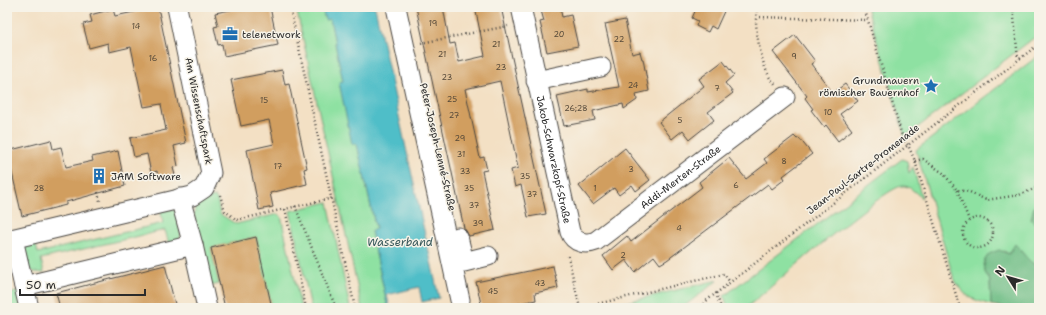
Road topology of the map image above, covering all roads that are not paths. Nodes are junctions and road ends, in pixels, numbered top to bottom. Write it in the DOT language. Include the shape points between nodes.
graph roads {
  1 [pos="177,7"];
  2 [pos="396,7"];
  3 [pos="406,7"];
  4 [pos="521,7"];
  5 [pos="601,67"];
  6 [pos="536,81"];
  7 [pos="785,97"];
  8 [pos="180,198"];
  9 [pos="573,238"];
  10 [pos="10,240"];
  11 [pos="193,245"];
  12 [pos="488,256"];
  13 [pos="24,286"];
  14 [pos="460,300"];
  15 [pos="29,308"];
  16 [pos="207,308"];
  1 -- 8 [label="street, Am Wissenschaftspark" via="211,173 204,188 197,194"];
  2 -- 14 [label="street"];
  3 -- 12 [label="street, Peter-Joseph-Lenné-Straße" via="464,262"];
  4 -- 6 [label="street, Jakob-Schwarzkopf-Straße"];
  5 -- 6 [label="street"];
  6 -- 9 [label="street, Jakob-Schwarzkopf-Straße"];
  7 -- 9 [label="street, Addi-Merten-Straße" via="596,241 581,243"];
  8 -- 10 [label="street"];
  8 -- 11 [label="street"];
  10 -- 13 [label="street"];
  11 -- 13 [label="street"];
  11 -- 16 [label="street"];
  13 -- 15 [label="street"];
}
